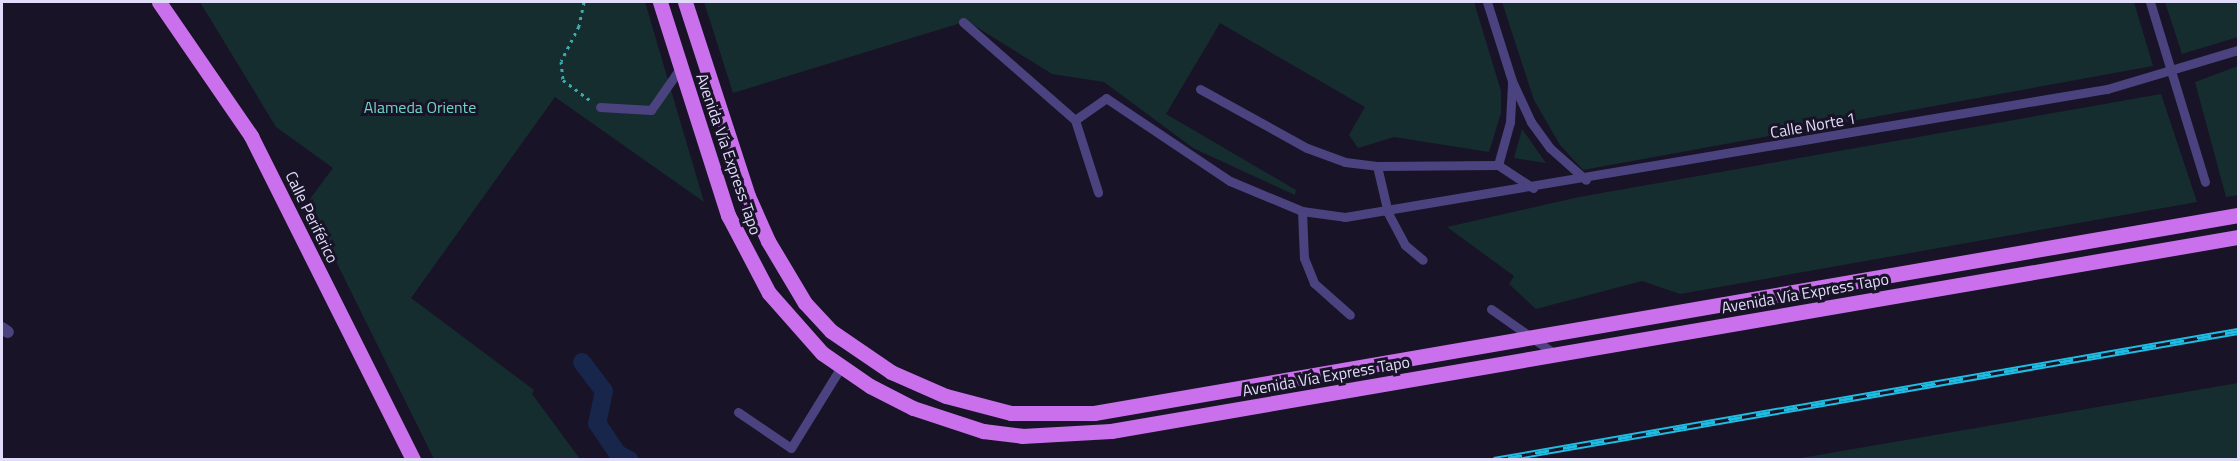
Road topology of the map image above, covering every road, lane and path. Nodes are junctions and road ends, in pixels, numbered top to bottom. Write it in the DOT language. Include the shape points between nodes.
graph roads {
  1 [pos="159,2"];
  2 [pos="584,2"];
  3 [pos="660,2"];
  4 [pos="685,2"];
  5 [pos="1487,2"];
  6 [pos="2150,2"];
  7 [pos="963,22"];
  8 [pos="2238,50"];
  9 [pos="681,67"];
  10 [pos="2171,72"];
  11 [pos="1512,81"];
  12 [pos="1200,89"];
  13 [pos="600,107"];
  14 [pos="1075,120"];
  15 [pos="1498,165"];
  16 [pos="1377,166"];
  17 [pos="1586,180"];
  18 [pos="2205,182"];
  19 [pos="1533,188"];
  20 [pos="1098,192"];
  21 [pos="1302,211"];
  22 [pos="1388,213"];
  23 [pos="2238,215"];
  24 [pos="2238,237"];
  25 [pos="1423,260"];
  26 [pos="1491,309"];
  27 [pos="1350,315"];
  28 [pos="1528,336"];
  29 [pos="1555,354"];
  30 [pos="841,368"];
  31 [pos="738,412"];
  32 [pos="413,459"];
  1 -- 32 [label="main road, Calle Periférico" via="251,136"];
  2 -- 13 [label="path" via="579,26 561,61 563,80"];
  3 -- 9 [label="main road, Avenida Vía Express Tapo"];
  4 -- 28 [label="main road, Avenida Vía Express Tapo" via="748,196 786,274 831,331 891,372 946,396 1011,413 1094,413"];
  5 -- 11 [label="lane"];
  6 -- 10 [label="lane"];
  7 -- 14 [label="lane"];
  8 -- 10 [label="lane, Calle Norte 1"];
  9 -- 13 [label="lane" via="651,110"];
  9 -- 30 [label="main road, Avenida Vía Express Tapo" via="728,215 746,253 769,293 793,323"];
  10 -- 17 [label="lane, Calle Norte 1" via="2107,89"];
  10 -- 18 [label="lane"];
  11 -- 15 [label="lane" via="1510,122"];
  11 -- 17 [label="lane" via="1531,122 1550,148"];
  12 -- 16 [label="lane" via="1307,148 1345,162"];
  14 -- 20 [label="lane"];
  14 -- 21 [label="lane, Calle Norte 1" via="1106,99 1230,181"];
  15 -- 16 [label="lane"];
  15 -- 19 [label="lane"];
  16 -- 22 [label="lane"];
  17 -- 19 [label="lane, Calle Norte 1"];
  19 -- 22 [label="lane, Calle Norte 1"];
  21 -- 22 [label="lane, Calle Norte 1" via="1345,217"];
  21 -- 27 [label="lane" via="1304,258 1314,283"];
  22 -- 25 [label="lane" via="1405,245"];
  23 -- 28 [label="main road, Avenida Vía Express Tapo"];
  24 -- 29 [label="main road, Avenida Vía Express Tapo"];
  26 -- 28 [label="lane"];
  28 -- 29 [label="lane"];
  29 -- 30 [label="main road, Avenida Vía Express Tapo" via="1067,435 1022,436 952,423 913,408"];
  30 -- 31 [label="lane" via="791,448"];
}
